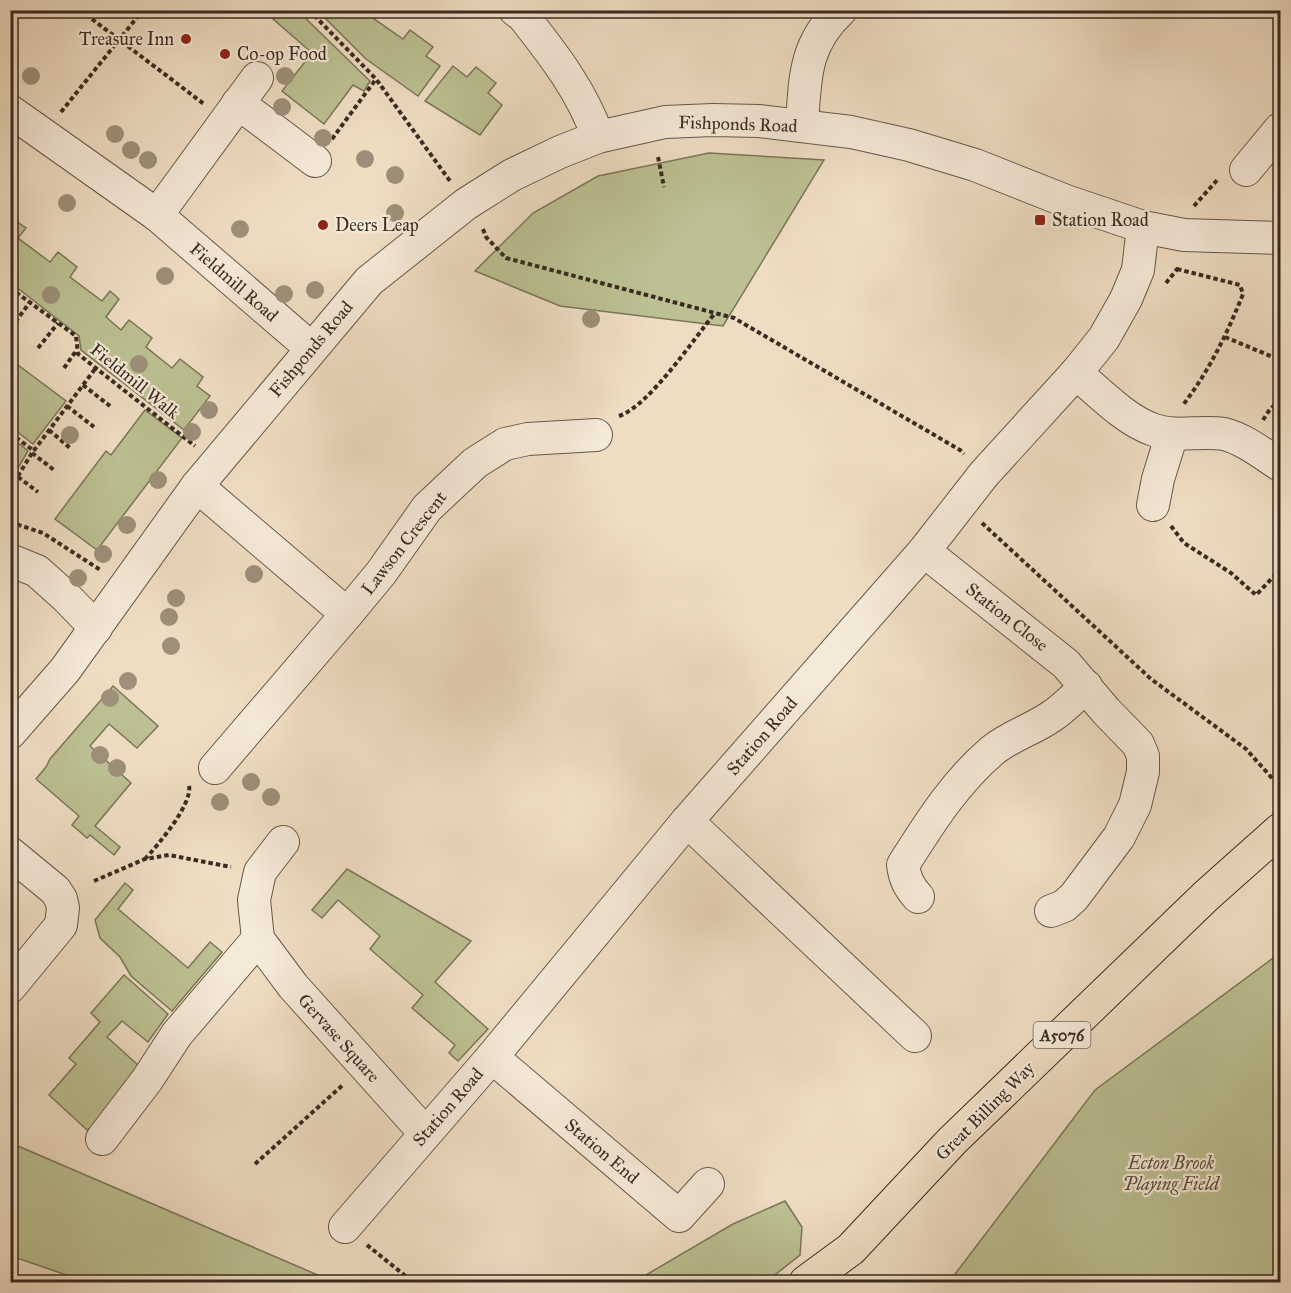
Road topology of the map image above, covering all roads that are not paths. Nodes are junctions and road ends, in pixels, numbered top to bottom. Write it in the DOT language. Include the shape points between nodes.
graph roads {
  1 [pos="515,10"];
  2 [pos="841,10"];
  3 [pos="257,78"];
  4 [pos="10,111"];
  5 [pos="232,111"];
  6 [pos="802,126"];
  7 [pos="1281,129"];
  8 [pos="598,137"];
  9 [pos="315,161"];
  10 [pos="1246,170"];
  11 [pos="157,215"];
  12 [pos="1143,227"];
  13 [pos="1281,238"];
  14 [pos="311,348"];
  15 [pos="1076,373"];
  16 [pos="1175,422"];
  17 [pos="604,427"];
  18 [pos="1281,465"];
  19 [pos="198,486"];
  20 [pos="1153,505"];
  21 [pos="924,550"];
  22 [pos="10,560"];
  23 [pos="347,614"];
  24 [pos="96,628"];
  25 [pos="1086,686"];
  26 [pos="10,733"];
  27 [pos="202,774"];
  28 [pos="687,820"];
  29 [pos="1281,830"];
  30 [pos="283,842"];
  31 [pos="10,853"];
  32 [pos="918,897"];
  33 [pos="1051,911"];
  34 [pos="258,939"];
  35 [pos="10,987"];
  36 [pos="915,1036"];
  37 [pos="492,1057"];
  38 [pos="425,1133"];
  39 [pos="102,1139"];
  40 [pos="708,1184"];
  41 [pos="345,1227"];
  42 [pos="851,1249"];
  43 [pos="806,1282"];
  44 [pos="839,1282"];
  1 -- 8 [label="street" via="573,83"];
  2 -- 6 [label="street" via="811,49"];
  3 -- 5 [label="street"];
  4 -- 11 [label="street, Fieldmill Road"];
  5 -- 9 [label="street"];
  5 -- 11 [label="street"];
  6 -- 8 [label="street, Fishponds Road" via="759,121 665,122"];
  6 -- 12 [label="street, Fishponds Road" via="909,145"];
  7 -- 10 [label="street"];
  8 -- 14 [label="street, Fishponds Road" via="512,175 466,204 369,281"];
  11 -- 14 [label="street, Fieldmill Road"];
  12 -- 13 [label="street, Fishponds Road" via="1184,236"];
  12 -- 15 [label="street, Station Road" via="1138,270 1126,299 1104,338"];
  14 -- 19 [label="street, Fishponds Road"];
  15 -- 16 [label="street" via="1133,420 1155,431"];
  15 -- 21 [label="street, Station Road" via="984,474"];
  16 -- 18 [label="street" via="1224,434"];
  16 -- 20 [label="street"];
  17 -- 23 [label="street, Lawson Crescent" via="505,444 475,463 427,507"];
  19 -- 23 [label="street"];
  19 -- 24 [label="street, Fishponds Road"];
  21 -- 25 [label="street, Station Close" via="1066,664"];
  21 -- 28 [label="street, Station Road"];
  22 -- 24 [label="street" via="37,571"];
  23 -- 27 [label="street, Lawson Crescent"];
  24 -- 26 [label="street, Fishponds Road"];
  25 -- 32 [label="street" via="1052,716 1011,736 992,751 941,806 903,866 905,878"];
  25 -- 33 [label="street, Station Close" via="1138,744 1143,772 1135,805 1119,837 1074,897"];
  28 -- 36 [label="street"];
  28 -- 37 [label="street, Station Road"];
  29 -- 42 [label="main road, Great Billing Way / A5076" via="1198,903 961,1133"];
  30 -- 34 [label="street" via="260,872 254,900"];
  31 -- 35 [label="street" via="55,891 63,908 61,925"];
  34 -- 38 [label="street, Gervase Square" via="293,986"];
  34 -- 39 [label="street" via="177,1035"];
  37 -- 38 [label="street, Station Road"];
  37 -- 40 [label="street, Station End" via="679,1216"];
  38 -- 41 [label="street, Station Road"];
  42 -- 43 [label="main road, Great Billing Way / A5076"];
  42 -- 44 [label="main road, Great Billing Way / A5076"];
}
